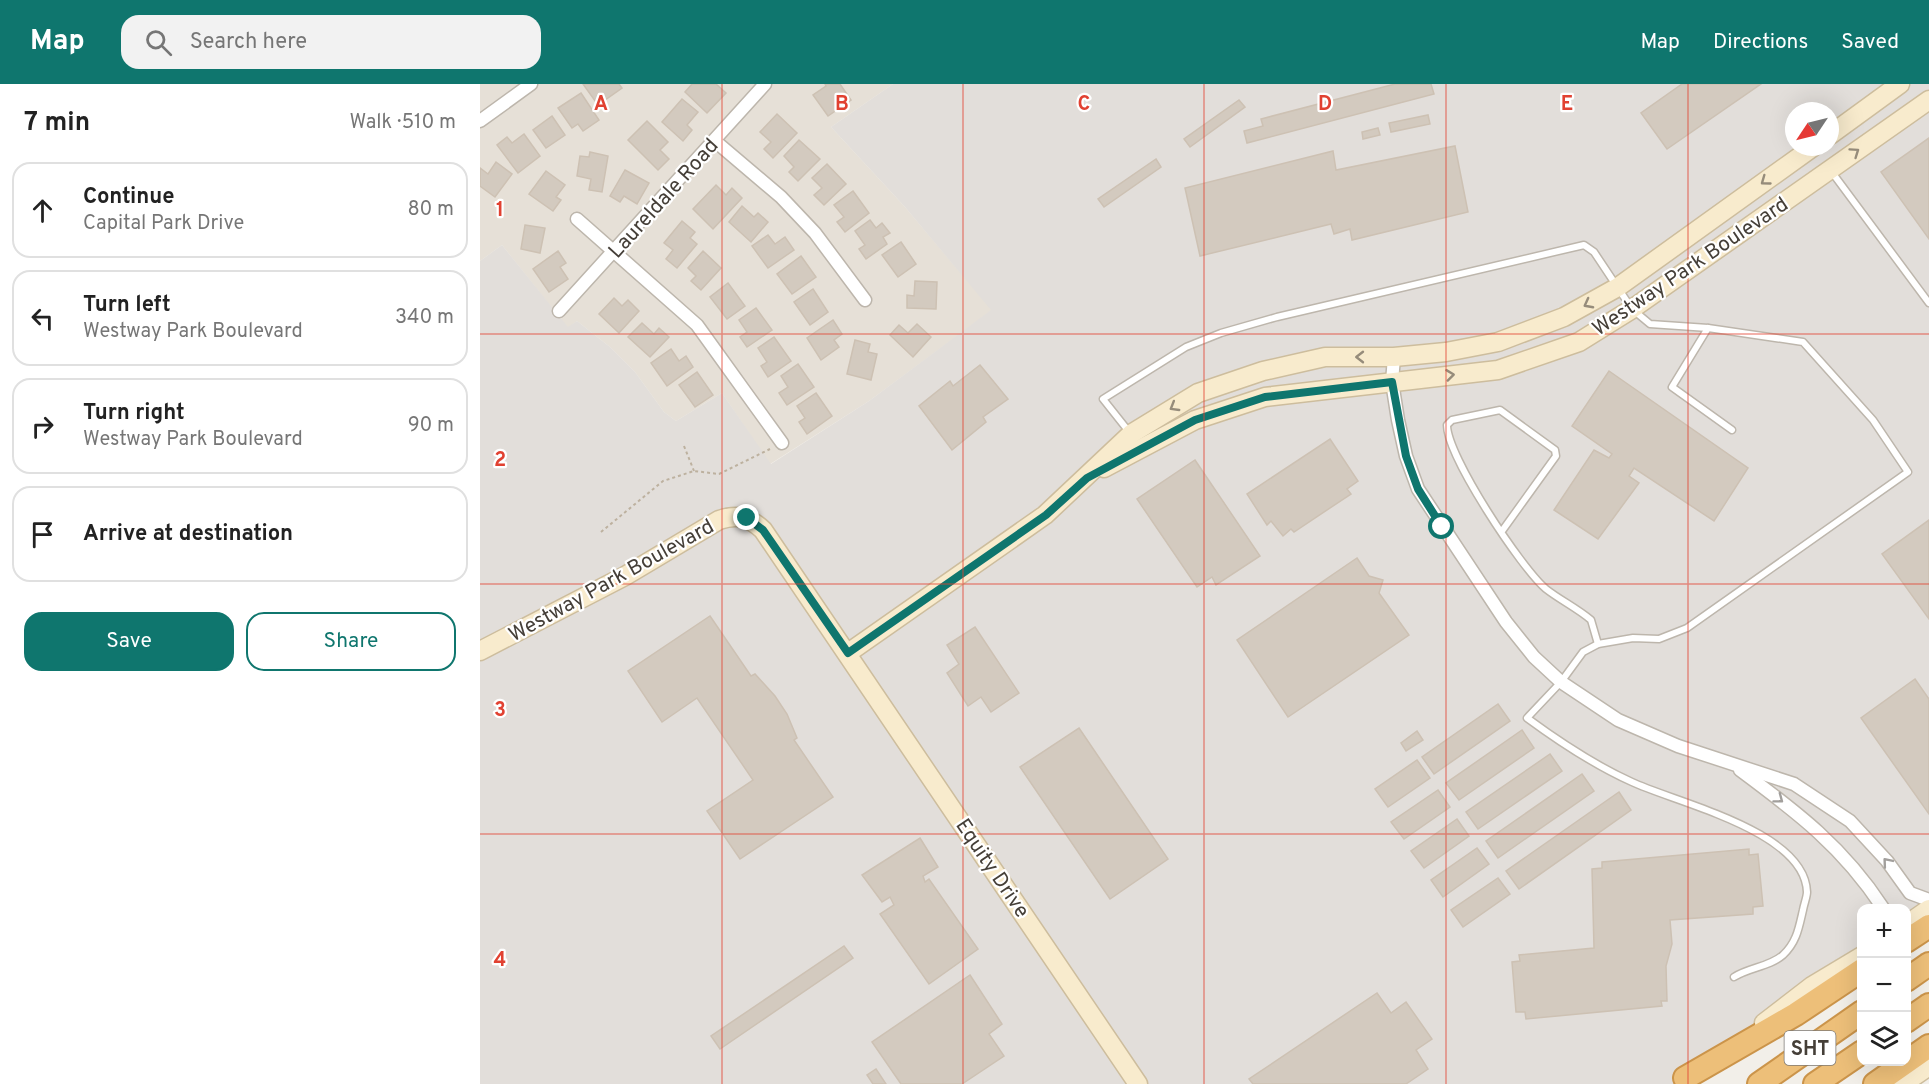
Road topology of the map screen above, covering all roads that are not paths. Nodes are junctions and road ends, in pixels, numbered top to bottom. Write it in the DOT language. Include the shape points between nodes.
graph roads {
  1 [pos="531,84"];
  2 [pos="1900,84"];
  3 [pos="762,85"];
  4 [pos="1929,100"];
  5 [pos="480,121"];
  6 [pos="1839,128"];
  7 [pos="715,141"];
  8 [pos="1800,156"];
  9 [pos="1830,170"];
  10 [pos="577,219"];
  11 [pos="615,251"];
  12 [pos="1618,287"];
  13 [pos="865,300"];
  14 [pos="1929,303"];
  15 [pos="1632,309"];
  16 [pos="559,311"];
  17 [pos="1708,328"];
  18 [pos="1394,357"];
  19 [pos="1392,382"];
  20 [pos="1732,430"];
  21 [pos="1131,434"];
  22 [pos="782,443"];
  23 [pos="1087,478"];
  24 [pos="1502,531"];
  25 [pos="1598,644"];
  26 [pos="480,651"];
  27 [pos="848,653"];
  28 [pos="1561,682"];
  29 [pos="1732,764"];
  30 [pos="1929,900"];
  31 [pos="1880,904"];
  32 [pos="1929,909"];
  33 [pos="1911,922"];
  34 [pos="1929,926"];
  35 [pos="1911,938"];
  36 [pos="1859,958"];
  37 [pos="1929,964"];
  38 [pos="1857,973"];
  39 [pos="1734,977"];
  40 [pos="1911,977"];
  41 [pos="1929,1005"];
  42 [pos="1857,1015"];
  43 [pos="1911,1018"];
  44 [pos="1929,1046"];
  45 [pos="1857,1055"];
  46 [pos="1929,1066"];
  47 [pos="1680,1081"];
  48 [pos="1138,1084"];
  49 [pos="1759,1084"];
  50 [pos="1815,1084"];
  51 [pos="1875,1084"];
  52 [pos="1903,1084"];
  1 -- 5 [label="street"];
  2 -- 6 [label="street"];
  3 -- 7 [label="street, Laureldale Road"];
  9 -- 4 [label="street, Westway Park Boulevard, one-way"];
  7 -- 11 [label="street, Laureldale Road"];
  7 -- 13 [label="street" via="781,197"];
  8 -- 12 [label="street, Westway Park Boulevard, one-way"];
  9 -- 14 [label="lane"];
  9 -- 15 [label="street, Westway Park Boulevard"];
  10 -- 11 [label="street"];
  11 -- 16 [label="street, Laureldale Road"];
  11 -- 22 [label="street" via="697,325"];
  12 -- 15 [label="lane"];
  12 -- 18 [label="street, Westway Park Boulevard, one-way" via="1564,317 1498,342"];
  12 -- 21 [label="lane" via="1594,252 1584,245 1221,333 1186,347 1103,399"];
  15 -- 17 [label="lane" via="1650,324"];
  19 -- 15 [label="street, Westway Park Boulevard, one-way" via="1498,370 1579,342"];
  17 -- 20 [label="lane" via="1672,387"];
  17 -- 25 [label="lane" via="1803,342 1873,420 1908,472 1687,628 1659,639 1633,638"];
  18 -- 19 [label="street"];
  18 -- 21 [label="street, Westway Park Boulevard, one-way" via="1325,357 1263,371 1198,393"];
  19 -- 23 [label="street, Westway Park Boulevard" via="1265,397 1195,420"];
  19 -- 28 [label="street" via="1406,456 1418,489 1506,622 1534,657"];
  21 -- 23 [label="street, Westway Park Boulevard"];
  23 -- 27 [label="street, Westway Park Boulevard" via="1046,515"];
  24 -- 24 [label="lane" via="1463,473 1447,436 1452,420 1500,410 1555,450 1556,456"];
  24 -- 25 [label="lane" via="1546,589 1591,620"];
  25 -- 28 [label="lane" via="1583,652"];
  26 -- 27 [label="street, Westway Park Boulevard" via="564,610 734,515 747,518 763,530"];
  27 -- 48 [label="street, Equity Drive"];
  28 -- 29 [label="street" via="1618,720"];
  28 -- 39 [label="lane" via="1527,718 1600,767 1746,826 1787,852 1800,872 1807,891 1796,940 1768,965"];
  30 -- 29 [label="street, one-way" via="1910,893 1850,821 1794,784"];
  29 -- 31 [label="street, one-way" via="1832,842"];
  32 -- 33 [label="street"];
  34 -- 35 [label="highway"];
  36 -- 47 [label="street" via="1812,986"];
  37 -- 40 [label="highway"];
  38 -- 47 [label="highway" via="1796,1014"];
  41 -- 43 [label="highway"];
  42 -- 49 [label="highway, SHT"];
  44 -- 51 [label="highway"];
  45 -- 50 [label="highway, SHT"];
  46 -- 52 [label="street"];
}
